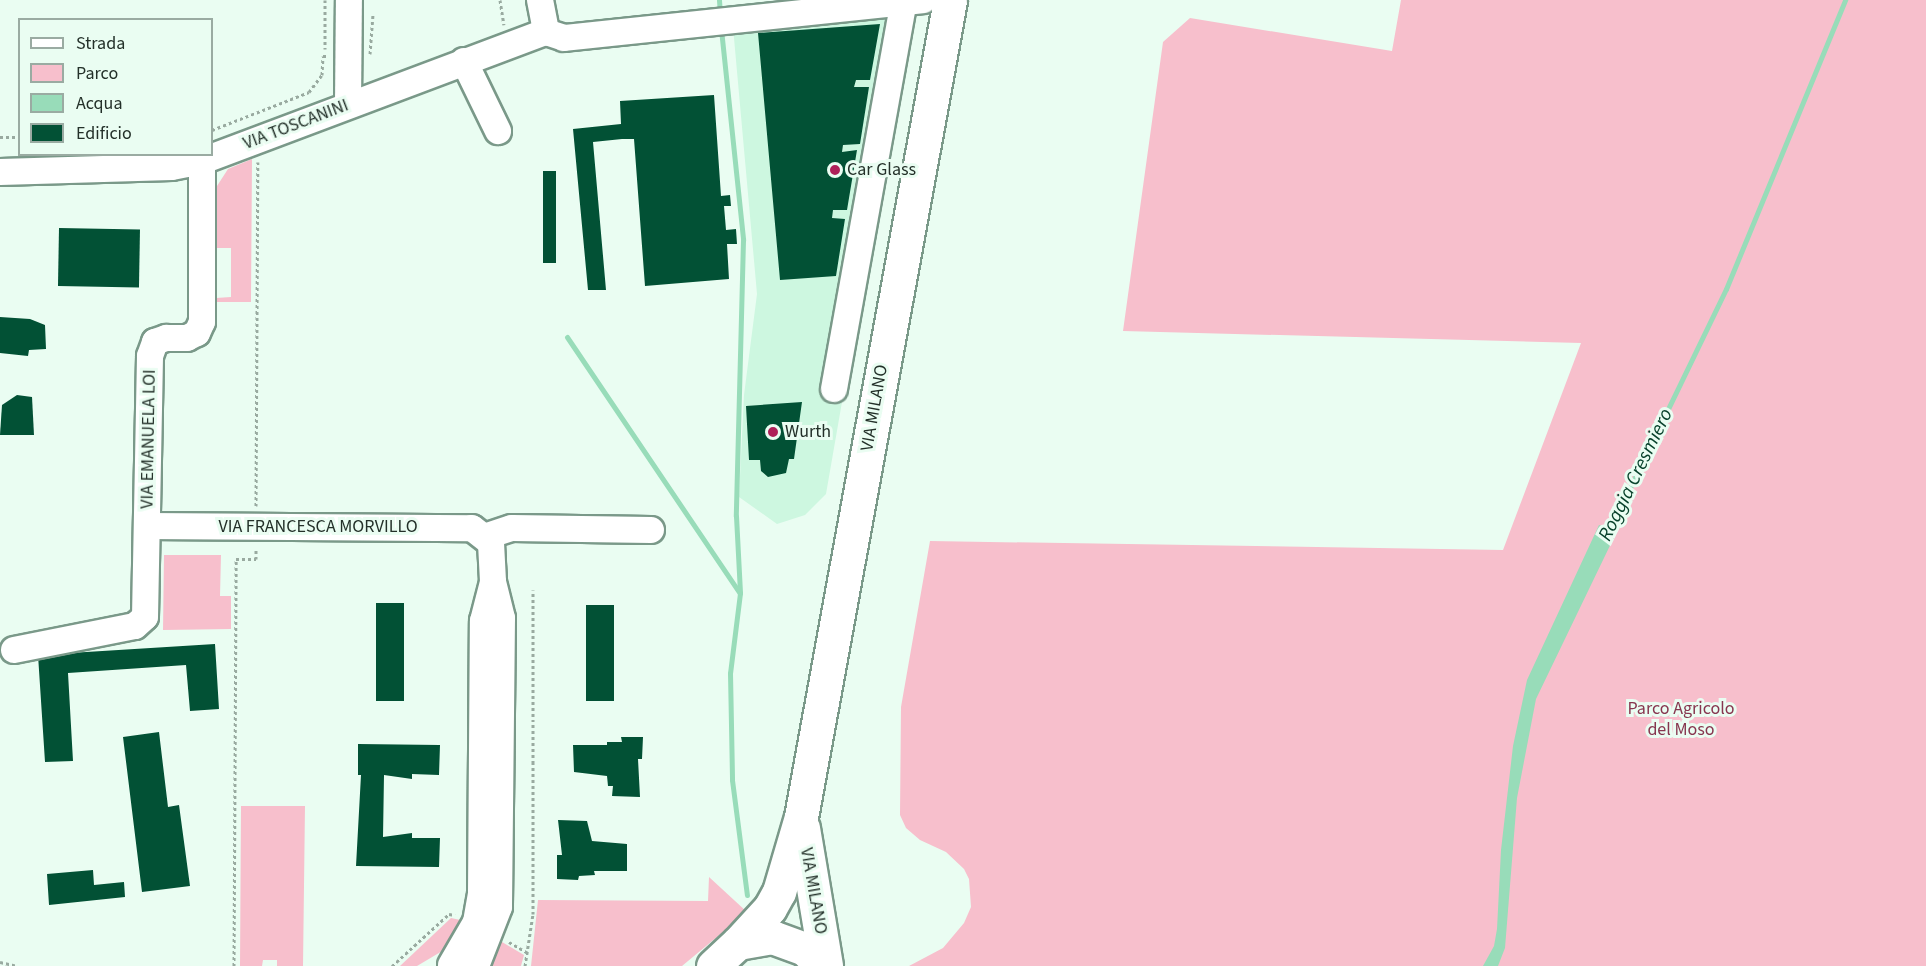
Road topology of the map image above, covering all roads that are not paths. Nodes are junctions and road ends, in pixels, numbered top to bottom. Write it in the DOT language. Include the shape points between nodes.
graph roads {
  1 [pos="349,0"];
  2 [pos="540,0"];
  3 [pos="950,0"];
  4 [pos="914,1"];
  5 [pos="546,32"];
  6 [pos="464,61"];
  7 [pos="348,105"];
  8 [pos="498,131"];
  9 [pos="202,161"];
  10 [pos="0,172"];
  11 [pos="834,388"];
  12 [pos="147,526"];
  13 [pos="651,530"];
  14 [pos="487,536"];
  15 [pos="14,650"];
  16 [pos="490,799"];
  17 [pos="801,817"];
  18 [pos="719,958"];
  19 [pos="442,966"];
  20 [pos="452,966"];
  21 [pos="476,966"];
  22 [pos="823,966"];
  1 -- 7 [label="street"];
  2 -- 5 [label="street"];
  3 -- 17 [label="main road, VIA MILANO"];
  4 -- 5 [label="street, VIA TOSCANINI" via="564,38"];
  4 -- 11 [label="street"];
  5 -- 6 [label="street, VIA TOSCANINI"];
  6 -- 7 [label="street, VIA TOSCANINI"];
  6 -- 8 [label="street"];
  7 -- 9 [label="street, VIA TOSCANINI"];
  9 -- 10 [label="street, VIA TOSCANINI" via="172,167"];
  9 -- 12 [label="street, VIA EMANUELA LOI" via="202,322 197,333 187,338 155,342 150,356"];
  12 -- 14 [label="street, VIA FRANCESCA MORVILLO" via="472,528"];
  12 -- 15 [label="street, VIA EMANUELA LOI" via="145,617 135,626"];
  13 -- 14 [label="street" via="512,528"];
  14 -- 16 [label="street" via="493,550 493,582 502,618 491,737"];
  16 -- 20 [label="street" via="476,922"];
  16 -- 21 [label="street" via="499,907"];
  17 -- 18 [label="main road, VIA MILANO" via="779,892"];
  17 -- 22 [label="main road, VIA MILANO"];
  18 -- 22 [label="main road, VIA MILANO" via="763,937 789,940"];
  19 -- 20 [label="street"];
}
